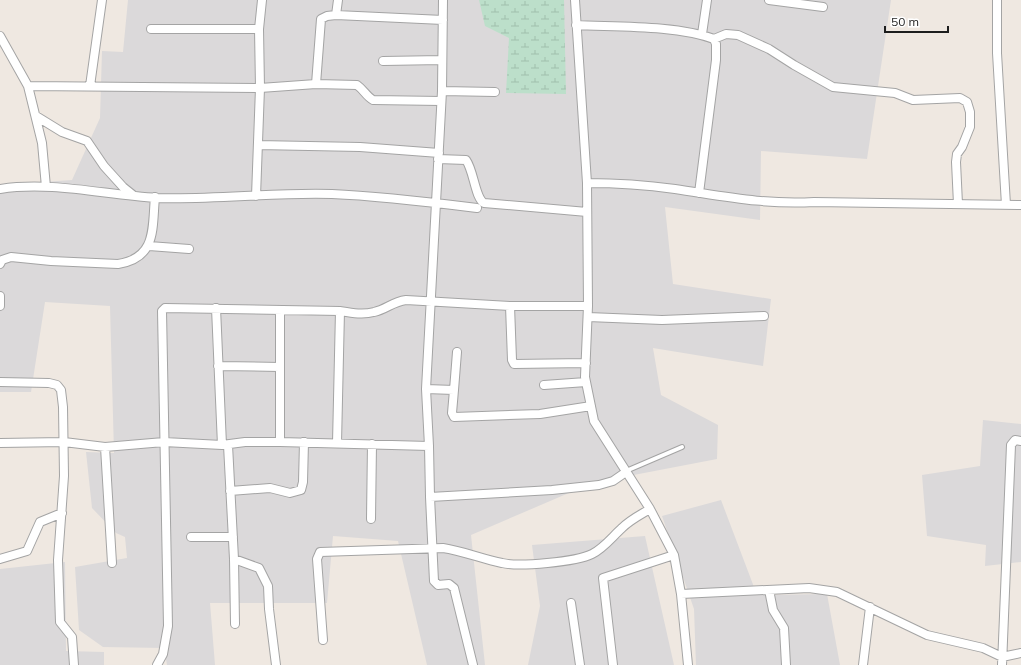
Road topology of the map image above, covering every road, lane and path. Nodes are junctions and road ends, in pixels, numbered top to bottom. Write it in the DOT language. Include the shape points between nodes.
graph roads {
  1 [pos="102,0"];
  2 [pos="262,0"];
  3 [pos="338,0"];
  4 [pos="442,0"];
  5 [pos="575,0"];
  6 [pos="707,0"];
  7 [pos="769,0"];
  8 [pos="997,0"];
  9 [pos="823,7"];
  10 [pos="336,15"];
  11 [pos="443,20"];
  12 [pos="576,25"];
  13 [pos="151,29"];
  14 [pos="259,29"];
  15 [pos="702,34"];
  16 [pos="0,36"];
  17 [pos="714,39"];
  18 [pos="442,60"];
  19 [pos="383,61"];
  20 [pos="316,84"];
  21 [pos="28,86"];
  22 [pos="90,86"];
  23 [pos="260,88"];
  24 [pos="442,91"];
  25 [pos="495,92"];
  26 [pos="442,101"];
  27 [pos="36,116"];
  28 [pos="258,144"];
  29 [pos="439,156"];
  30 [pos="587,183"];
  31 [pos="46,187"];
  32 [pos="0,189"];
  33 [pos="699,193"];
  34 [pos="134,195"];
  35 [pos="256,196"];
  36 [pos="155,198"];
  37 [pos="436,202"];
  38 [pos="958,204"];
  39 [pos="1006,205"];
  40 [pos="1021,205"];
  41 [pos="477,208"];
  42 [pos="586,212"];
  43 [pos="149,246"];
  44 [pos="189,249"];
  45 [pos="0,264"];
  46 [pos="0,296"];
  47 [pos="431,301"];
  48 [pos="0,306"];
  49 [pos="510,306"];
  50 [pos="588,306"];
  51 [pos="216,308"];
  52 [pos="280,310"];
  53 [pos="340,311"];
  54 [pos="764,316"];
  55 [pos="588,317"];
  56 [pos="457,352"];
  57 [pos="586,363"];
  58 [pos="218,366"];
  59 [pos="280,366"];
  60 [pos="0,382"];
  61 [pos="586,382"];
  62 [pos="544,385"];
  63 [pos="426,389"];
  64 [pos="454,390"];
  65 [pos="591,406"];
  66 [pos="1021,441"];
  67 [pos="64,442"];
  68 [pos="164,442"];
  69 [pos="280,442"];
  70 [pos="304,442"];
  71 [pos="0,443"];
  72 [pos="337,443"];
  73 [pos="372,444"];
  74 [pos="225,445"];
  75 [pos="429,446"];
  76 [pos="105,447"];
  77 [pos="682,448"];
  78 [pos="626,472"];
  79 [pos="230,491"];
  80 [pos="430,497"];
  81 [pos="650,510"];
  82 [pos="62,514"];
  83 [pos="370,519"];
  84 [pos="191,537"];
  85 [pos="233,537"];
  86 [pos="432,548"];
  87 [pos="674,555"];
  88 [pos="0,559"];
  89 [pos="234,559"];
  90 [pos="112,563"];
  91 [pos="769,590"];
  92 [pos="681,594"];
  93 [pos="571,603"];
  94 [pos="870,608"];
  95 [pos="235,624"];
  96 [pos="323,640"];
  97 [pos="1021,653"];
  98 [pos="1002,661"];
  99 [pos="74,665"];
  100 [pos="157,665"];
  101 [pos="276,665"];
  102 [pos="473,665"];
  103 [pos="580,665"];
  104 [pos="613,665"];
  105 [pos="688,665"];
  106 [pos="786,665"];
  107 [pos="863,665"];
  1 -- 22 [label="street"];
  2 -- 14 [label="street"];
  3 -- 10 [label="street"];
  4 -- 11 [label="street"];
  5 -- 12 [label="street"];
  6 -- 15 [label="street"];
  7 -- 9 [label="street"];
  8 -- 39 [label="street" via="997,53"];
  10 -- 11 [label="street"];
  10 -- 20 [label="street" via="321,19"];
  11 -- 18 [label="street"];
  12 -- 15 [label="street"];
  12 -- 30 [label="street"];
  13 -- 14 [label="street"];
  14 -- 23 [label="street"];
  15 -- 17 [label="street"];
  16 -- 21 [label="street"];
  17 -- 33 [label="street" via="716,60"];
  17 -- 38 [label="street" via="726,34 738,35 769,49 833,87 895,93 913,100 960,98 967,102 970,127 957,154 956,162"];
  18 -- 19 [label="street"];
  18 -- 24 [label="street"];
  20 -- 23 [label="street"];
  20 -- 26 [label="street" via="357,85 373,100"];
  21 -- 22 [label="street"];
  21 -- 27 [label="street"];
  22 -- 23 [label="street"];
  23 -- 28 [label="street"];
  24 -- 25 [label="street"];
  24 -- 26 [label="street"];
  26 -- 29 [label="street"];
  27 -- 31 [label="street" via="42,143"];
  27 -- 34 [label="street" via="62,132 87,140 104,166"];
  28 -- 29 [label="street" via="360,146"];
  28 -- 35 [label="street"];
  29 -- 37 [label="street"];
  29 -- 42 [label="street" via="466,160 471,166 479,198 484,203"];
  30 -- 33 [label="street" via="636,185"];
  30 -- 42 [label="street"];
  31 -- 32 [label="street"];
  31 -- 34 [label="street"];
  33 -- 38 [label="street" via="784,204"];
  34 -- 36 [label="street"];
  35 -- 36 [label="street"];
  35 -- 37 [label="street" via="332,194"];
  36 -- 43 [label="street"];
  37 -- 41 [label="street"];
  37 -- 47 [label="street"];
  38 -- 39 [label="street"];
  39 -- 40 [label="street"];
  42 -- 50 [label="street"];
  43 -- 44 [label="street"];
  43 -- 45 [label="street" via="128,262 118,264 11,257 2,260"];
  46 -- 48 [label="street"];
  47 -- 49 [label="street"];
  47 -- 53 [label="street" via="394,301 374,312 361,314"];
  47 -- 63 [label="street"];
  49 -- 50 [label="street"];
  49 -- 57 [label="street" via="514,364"];
  50 -- 55 [label="street"];
  51 -- 52 [label="street"];
  51 -- 58 [label="street"];
  51 -- 68 [label="street" via="165,308 162,311"];
  52 -- 53 [label="street"];
  52 -- 59 [label="street"];
  53 -- 72 [label="street"];
  54 -- 55 [label="street" via="662,320"];
  55 -- 57 [label="street"];
  56 -- 64 [label="street"];
  57 -- 61 [label="street"];
  58 -- 59 [label="street"];
  58 -- 74 [label="street"];
  59 -- 69 [label="street"];
  60 -- 67 [label="street" via="58,385 63,407"];
  61 -- 62 [label="street"];
  61 -- 65 [label="street"];
  63 -- 64 [label="street"];
  63 -- 75 [label="street"];
  64 -- 65 [label="street" via="454,417 540,414"];
  65 -- 78 [label="street" via="594,421"];
  66 -- 98 [label="street" via="1015,440 1011,445"];
  67 -- 71 [label="street"];
  67 -- 76 [label="street"];
  67 -- 82 [label="street"];
  68 -- 74 [label="street"];
  68 -- 76 [label="street"];
  68 -- 100 [label="street" via="168,626 163,654"];
  69 -- 70 [label="street"];
  69 -- 74 [label="street"];
  70 -- 72 [label="street"];
  70 -- 79 [label="street" via="301,490 290,493 270,488"];
  72 -- 73 [label="street"];
  73 -- 75 [label="street"];
  73 -- 83 [label="street"];
  74 -- 79 [label="street"];
  75 -- 80 [label="street"];
  76 -- 90 [label="street"];
  77 -- 78 [label="lane"];
  78 -- 80 [label="street" via="613,481 552,490"];
  78 -- 81 [label="street"];
  79 -- 85 [label="street"];
  80 -- 86 [label="street"];
  81 -- 86 [label="street" via="631,520 601,548 581,558 511,565 456,550"];
  81 -- 87 [label="street"];
  82 -- 88 [label="street" via="40,522 27,551"];
  82 -- 99 [label="street" via="58,560 60,622 72,637"];
  84 -- 85 [label="street"];
  85 -- 89 [label="street"];
  86 -- 96 [label="street" via="320,552 317,559"];
  86 -- 102 [label="street" via="435,584 449,584 454,588"];
  87 -- 92 [label="street"];
  87 -- 104 [label="street" via="603,578"];
  89 -- 95 [label="street"];
  89 -- 101 [label="street" via="259,568 267,581"];
  91 -- 92 [label="street"];
  91 -- 94 [label="street" via="824,589 837,592"];
  91 -- 106 [label="street" via="773,610 784,628"];
  92 -- 105 [label="street"];
  93 -- 103 [label="street"];
  94 -- 98 [label="street" via="927,635 983,648"];
  94 -- 107 [label="street"];
  97 -- 98 [label="street"];
}
